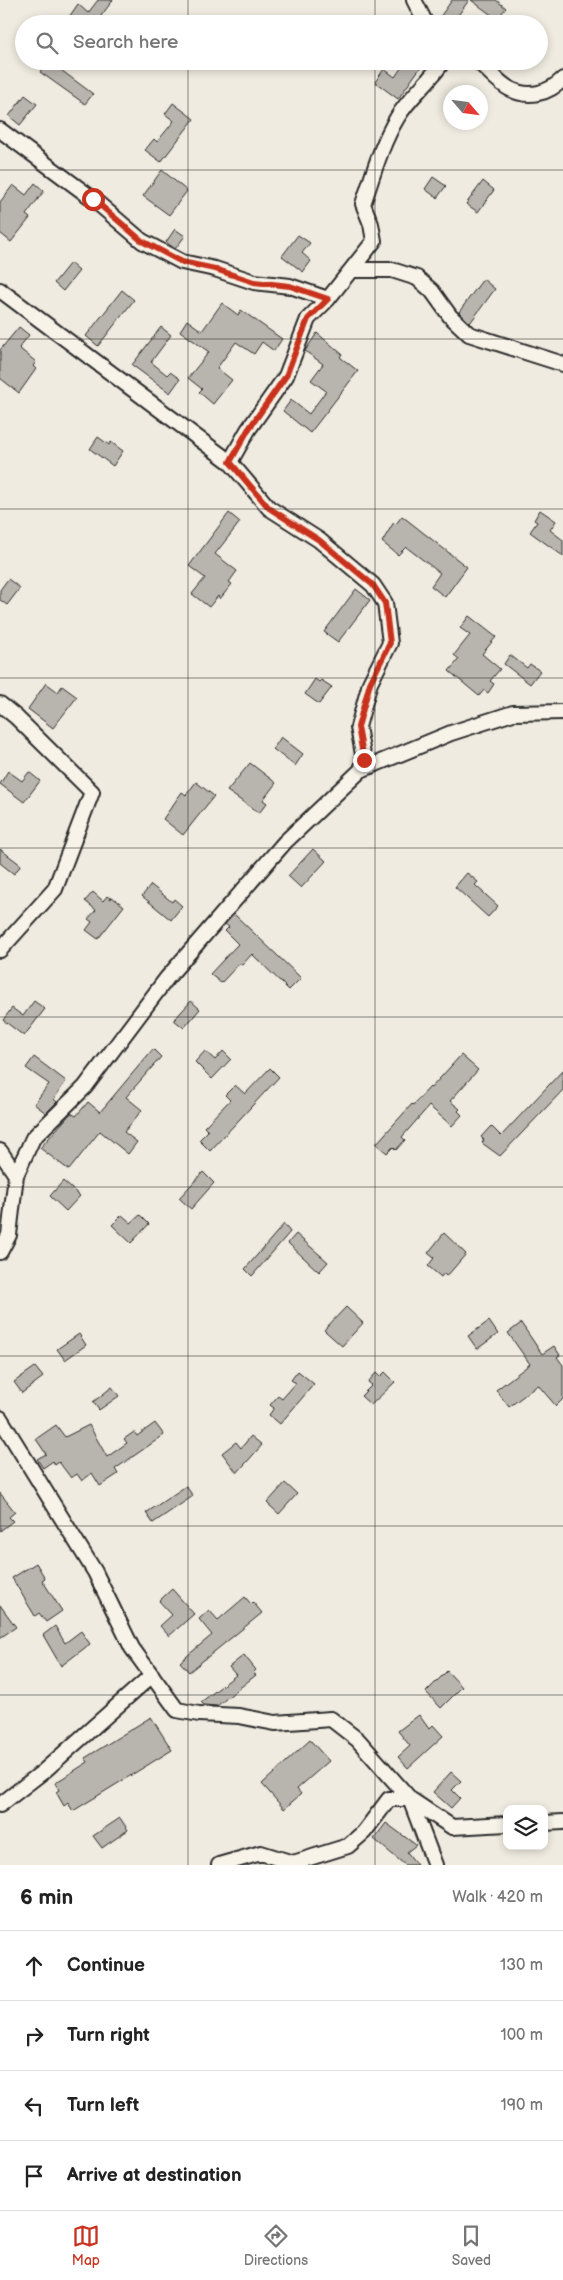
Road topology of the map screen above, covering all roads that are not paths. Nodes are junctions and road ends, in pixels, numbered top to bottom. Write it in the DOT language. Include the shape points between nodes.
graph roads {
  1 [pos="414,0"];
  2 [pos="422,15"];
  3 [pos="437,70"];
  4 [pos="488,70"];
  5 [pos="563,79"];
  6 [pos="0,130"];
  7 [pos="351,270"];
  8 [pos="0,290"];
  9 [pos="328,299"];
  10 [pos="563,364"];
  11 [pos="230,462"];
  12 [pos="0,704"];
  13 [pos="563,712"];
  14 [pos="361,770"];
  15 [pos="0,950"];
  16 [pos="0,1151"];
  17 [pos="16,1175"];
  18 [pos="0,1252"];
  19 [pos="0,1418"];
  20 [pos="152,1675"];
  21 [pos="410,1799"];
  22 [pos="0,1805"];
  23 [pos="563,1822"];
  24 [pos="548,1823"];
  25 [pos="503,1824"];
  26 [pos="219,1865"];
  27 [pos="435,1865"];
  1 -- 2 [label="street"];
  3 -- 7 [label="street" via="398,116 382,148 363,204 374,241"];
  4 -- 5 [label="street" via="510,89 531,95 552,90"];
  6 -- 9 [label="street" via="93,199 142,241 182,262 254,282 290,286"];
  7 -- 9 [label="street"];
  7 -- 10 [label="street" via="392,270 417,278 469,334"];
  8 -- 11 [label="street"];
  9 -- 11 [label="street" via="308,319 286,376"];
  11 -- 14 [label="street" via="269,508 319,540 373,585 385,603 390,643 370,683 358,727 364,760"];
  12 -- 15 [label="street" via="92,792 55,889"];
  13 -- 14 [label="street" via="513,713 451,733"];
  14 -- 17 [label="street" via="284,842 166,978 85,1087 33,1138"];
  16 -- 17 [label="street"];
  17 -- 18 [label="street" via="9,1235"];
  19 -- 20 [label="street" via="95,1572 132,1648"];
  20 -- 21 [label="street" via="177,1710 275,1722 330,1719 358,1740"];
  20 -- 22 [label="street"];
  21 -- 25 [label="street" via="452,1827"];
  21 -- 26 [label="street" via="389,1799 364,1832 348,1846 293,1862 261,1854"];
  21 -- 27 [label="street"];
  23 -- 24 [label="street"];
}
